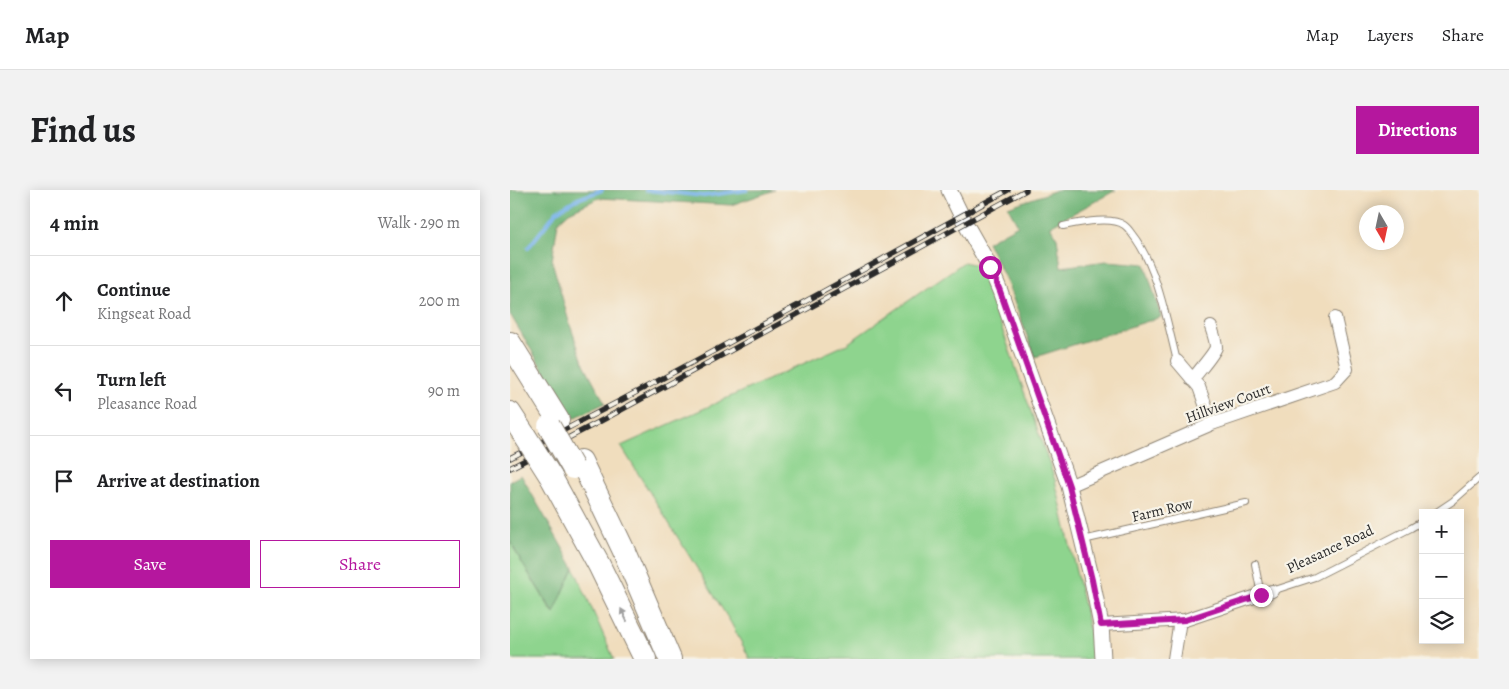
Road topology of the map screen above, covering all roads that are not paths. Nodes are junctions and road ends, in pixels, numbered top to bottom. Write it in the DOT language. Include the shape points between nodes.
graph roads {
  1 [pos="949,190"];
  2 [pos="1063,226"];
  3 [pos="1335,318"];
  4 [pos="1211,327"];
  5 [pos="510,343"];
  6 [pos="1177,360"];
  7 [pos="510,366"];
  8 [pos="1192,380"];
  9 [pos="510,413"];
  10 [pos="553,423"];
  11 [pos="1212,424"];
  12 [pos="519,434"];
  13 [pos="1479,478"];
  14 [pos="1069,486"];
  15 [pos="1246,503"];
  16 [pos="1441,509"];
  17 [pos="1419,523"];
  18 [pos="1082,540"];
  19 [pos="1255,564"];
  20 [pos="1266,593"];
  21 [pos="1180,620"];
  22 [pos="1101,625"];
  23 [pos="667,652"];
  24 [pos="645,659"];
  25 [pos="1104,659"];
  26 [pos="1174,659"];
  1 -- 14 [label="street" via="1000,291"];
  2 -- 6 [label="lane" via="1104,220 1124,225 1141,245 1149,264"];
  3 -- 11 [label="street, Hillview Court" via="1347,369 1335,382"];
  4 -- 8 [label="street" via="1216,345 1214,353"];
  5 -- 10 [label="highway"];
  6 -- 8 [label="street"];
  7 -- 10 [label="highway"];
  8 -- 11 [label="street" via="1199,387"];
  9 -- 12 [label="highway"];
  10 -- 23 [label="highway, bridge" via="577,465"];
  11 -- 14 [label="street, Hillview Court"];
  24 -- 12 [label="highway, one-way, bridge" via="599,565"];
  13 -- 16 [label="lane"];
  14 -- 18 [label="street"];
  15 -- 18 [label="lane, Farm Row"];
  17 -- 20 [label="lane, Pleasance Road" via="1315,577"];
  18 -- 22 [label="street"];
  19 -- 20 [label="lane"];
  20 -- 21 [label="street, Pleasance Road"];
  21 -- 22 [label="street, Pleasance Road"];
  21 -- 26 [label="street"];
  22 -- 25 [label="street"];
}
